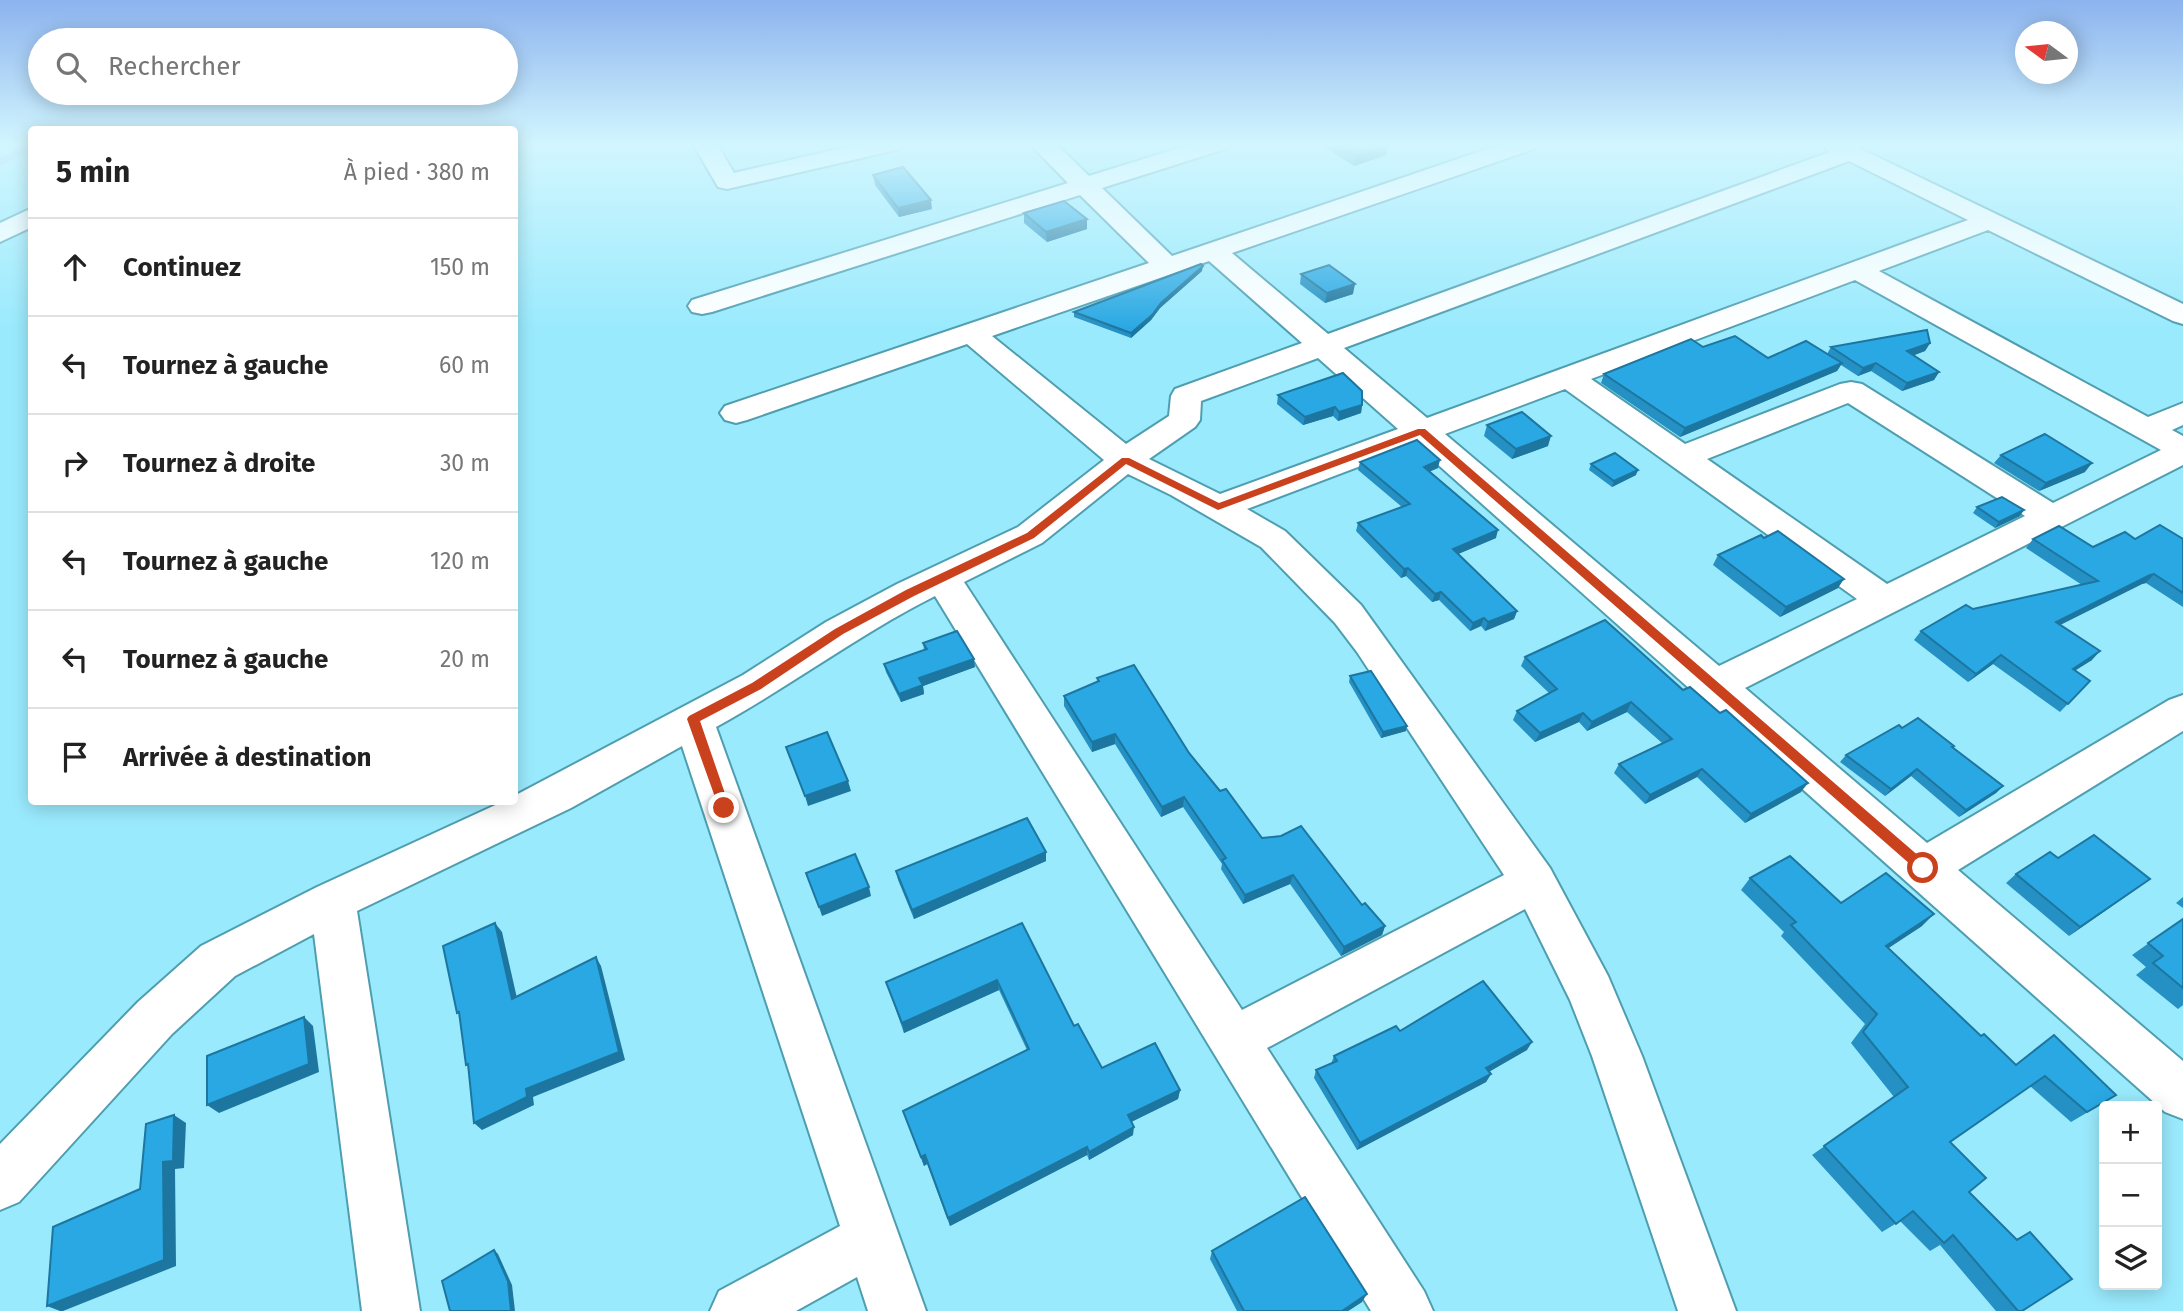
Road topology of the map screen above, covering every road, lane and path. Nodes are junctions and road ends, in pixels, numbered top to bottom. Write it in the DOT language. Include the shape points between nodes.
graph roads {
  1 [pos="1024,205"];
  2 [pos="1105,205"];
  3 [pos="1347,205"];
  4 [pos="1690,205"];
  5 [pos="1960,205"];
  6 [pos="28,218"];
  7 [pos="1990,220"];
  8 [pos="0,234"];
  9 [pos="1213,251"];
  10 [pos="1167,266"];
  11 [pos="1857,270"];
  12 [pos="702,306"];
  13 [pos="2183,314"];
  14 [pos="971,333"];
  15 [pos="1321,344"];
  16 [pos="1568,377"];
  17 [pos="2183,412"];
  18 [pos="736,413"];
  19 [pos="2147,429"];
  20 [pos="1421,431"];
  21 [pos="2183,451"];
  22 [pos="1682,457"];
  23 [pos="1125,460"];
  24 [pos="1218,507"];
  25 [pos="2051,517"];
  26 [pos="942,577"];
  27 [pos="1884,600"];
  28 [pos="1714,686"];
  29 [pos="2183,711"];
  30 [pos="693,719"];
  31 [pos="1923,868"];
  32 [pos="1534,882"];
  33 [pos="333,901"];
  34 [pos="1233,1040"];
  35 [pos="2183,1094"];
  36 [pos="0,1183"];
  37 [pos="873,1238"];
  38 [pos="391,1311"];
  39 [pos="739,1311"];
  40 [pos="897,1311"];
  41 [pos="1404,1311"];
  42 [pos="1707,1311"];
  1 -- 12 [label="street"];
  2 -- 10 [label="street"];
  3 -- 9 [label="street"];
  4 -- 15 [label="street"];
  5 -- 7 [label="street"];
  6 -- 8 [label="street"];
  7 -- 11 [label="street"];
  7 -- 13 [label="street"];
  9 -- 10 [label="street"];
  9 -- 15 [label="street"];
  10 -- 14 [label="street"];
  11 -- 16 [label="street"];
  11 -- 19 [label="street"];
  14 -- 18 [label="street"];
  14 -- 23 [label="street"];
  15 -- 20 [label="street"];
  15 -- 23 [label="street" via="1186,396 1184,420"];
  16 -- 20 [label="street"];
  16 -- 22 [label="street"];
  17 -- 19 [label="street"];
  19 -- 21 [label="street"];
  20 -- 24 [label="street"];
  20 -- 28 [label="street"];
  21 -- 25 [label="street"];
  22 -- 25 [label="street" via="1850,391"];
  22 -- 27 [label="street"];
  23 -- 24 [label="street"];
  23 -- 26 [label="street" via="1030,535"];
  24 -- 32 [label="street" via="1273,539 1348,614"];
  25 -- 27 [label="street"];
  26 -- 30 [label="street"];
  26 -- 34 [label="street"];
  27 -- 28 [label="street"];
  28 -- 31 [label="street"];
  29 -- 31 [label="street"];
  30 -- 33 [label="street" via="556,796"];
  30 -- 37 [label="street"];
  31 -- 35 [label="street"];
  32 -- 34 [label="street"];
  32 -- 42 [label="street" via="1605,1022"];
  33 -- 36 [label="street" via="244,946 196,978"];
  33 -- 38 [label="street"];
  34 -- 41 [label="street"];
  37 -- 39 [label="street"];
  37 -- 40 [label="street"];
}
